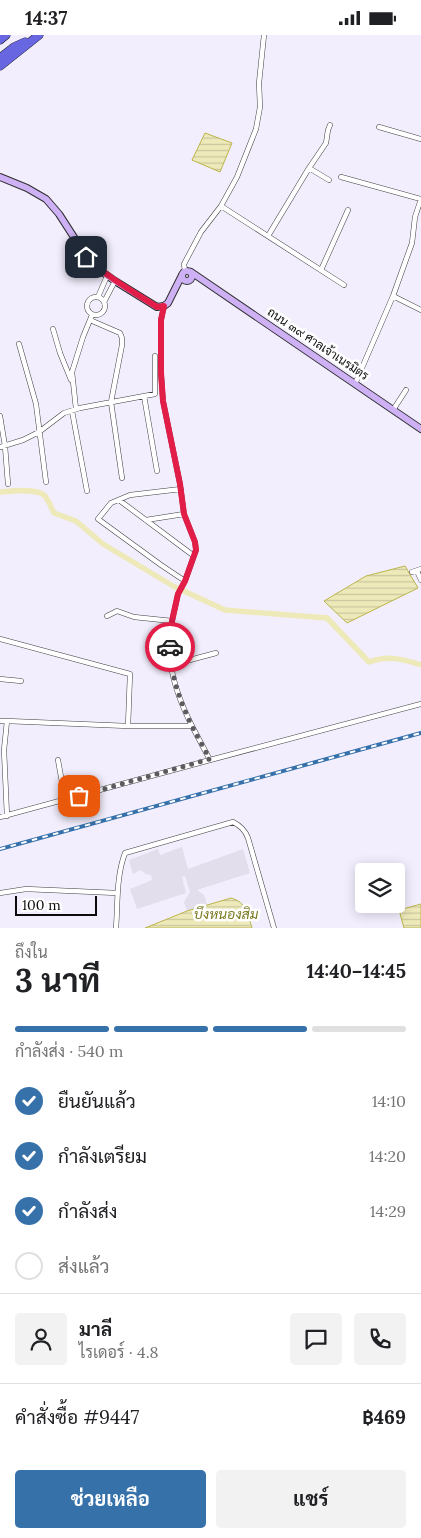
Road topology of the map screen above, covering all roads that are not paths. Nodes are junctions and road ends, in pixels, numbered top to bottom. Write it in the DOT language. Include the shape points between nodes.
graph roads {
  1 [pos="6,35"];
  2 [pos="38,35"];
  3 [pos="264,35"];
  4 [pos="0,40"];
  5 [pos="0,57"];
  6 [pos="0,65"];
  7 [pos="330,125"];
  8 [pos="379,127"];
  9 [pos="421,139"];
  10 [pos="309,168"];
  11 [pos="0,177"];
  12 [pos="341,177"];
  13 [pos="330,180"];
  14 [pos="421,199"];
  15 [pos="221,206"];
  16 [pos="348,210"];
  17 [pos="268,236"];
  18 [pos="321,270"];
  19 [pos="187,275"];
  20 [pos="107,276"];
  21 [pos="115,281"];
  22 [pos="344,285"];
  23 [pos="393,296"];
  24 [pos="98,297"];
  25 [pos="104,302"];
  26 [pos="164,306"];
  27 [pos="421,310"];
  28 [pos="92,315"];
  29 [pos="90,320"];
  30 [pos="53,329"];
  31 [pos="19,344"];
  32 [pos="154,356"];
  33 [pos="355,384"];
  34 [pos="73,386"];
  35 [pos="406,390"];
  36 [pos="144,396"];
  37 [pos="111,402"];
  38 [pos="393,409"];
  39 [pos="74,410"];
  40 [pos="0,416"];
  41 [pos="421,429"];
  42 [pos="39,432"];
  43 [pos="3,446"];
  44 [pos="157,471"];
  45 [pos="122,479"];
  46 [pos="46,482"];
  47 [pos="8,485"];
  48 [pos="181,489"];
  49 [pos="86,491"];
  50 [pos="119,500"];
  51 [pos="184,514"];
  52 [pos="146,520"];
  53 [pos="194,556"];
  54 [pos="417,571"];
  55 [pos="421,580"];
  56 [pos="184,582"];
  57 [pos="107,616"];
  58 [pos="172,621"];
  59 [pos="0,639"];
  60 [pos="216,653"];
  61 [pos="171,665"];
  62 [pos="0,679"];
  63 [pos="21,681"];
  64 [pos="421,705"];
  65 [pos="0,721"];
  66 [pos="8,721"];
  67 [pos="128,726"];
  68 [pos="192,726"];
  69 [pos="210,759"];
  70 [pos="58,760"];
  71 [pos="65,799"];
  72 [pos="7,816"];
  73 [pos="0,817"];
  74 [pos="0,893"];
  75 [pos="117,893"];
  76 [pos="116,928"];
  77 [pos="274,928"];
  1 -- 4 [label="highway"];
  2 -- 5 [label="highway"];
  2 -- 6 [label="highway"];
  3 -- 15 [label="street" via="256,129 237,177"];
  7 -- 10 [label="street" via="326,143"];
  8 -- 9 [label="street"];
  10 -- 13 [label="street"];
  10 -- 17 [label="street"];
  11 -- 20 [label="main road" via="46,199 86,257"];
  12 -- 14 [label="street"];
  14 -- 23 [label="street" via="412,243"];
  15 -- 17 [label="street"];
  15 -- 19 [label="street" via="201,232 184,264"];
  16 -- 18 [label="street"];
  17 -- 18 [label="street"];
  18 -- 22 [label="street"];
  19 -- 26 [label="main road"];
  19 -- 33 [label="main road, ถนน ๓๙ ศาลเจ้าเนรมิตร" via="202,279"];
  20 -- 21 [label="main road"];
  20 -- 24 [label="street"];
  21 -- 25 [label="street"];
  21 -- 26 [label="main road" via="157,307"];
  23 -- 27 [label="street"];
  23 -- 33 [label="street"];
  24 -- 25 [label="street"];
  24 -- 28 [label="street" via="87,303"];
  25 -- 28 [label="street" via="103,313"];
  26 -- 48 [label="street" via="161,320 163,401"];
  28 -- 29 [label="street"];
  29 -- 34 [label="street" via="74,364"];
  29 -- 37 [label="street" via="120,333 122,338"];
  30 -- 34 [label="street"];
  31 -- 42 [label="street" via="36,404"];
  32 -- 36 [label="street" via="155,394"];
  33 -- 38 [label="main road, ถนน ๓๙ ศาลเจ้าเนรมิตร"];
  34 -- 39 [label="street"];
  35 -- 38 [label="street"];
  36 -- 37 [label="street"];
  36 -- 44 [label="street"];
  37 -- 39 [label="street"];
  37 -- 45 [label="street"];
  38 -- 41 [label="main road, ถนน ๓๙ ศาลเจ้าเนรมิตร"];
  39 -- 42 [label="street" via="64,413"];
  39 -- 49 [label="street"];
  40 -- 43 [label="street"];
  42 -- 43 [label="street"];
  42 -- 46 [label="street"];
  43 -- 47 [label="street"];
  48 -- 50 [label="street" via="130,495"];
  48 -- 51 [label="street"];
  50 -- 52 [label="street"];
  50 -- 56 [label="street" via="111,503 98,519"];
  51 -- 52 [label="street"];
  51 -- 53 [label="street" via="195,542"];
  52 -- 53 [label="street"];
  53 -- 56 [label="street"];
  54 -- 55 [label="street"];
  56 -- 58 [label="street"];
  57 -- 58 [label="street" via="117,611 134,617"];
  58 -- 61 [label="street"];
  59 -- 67 [label="street" via="130,674"];
  60 -- 61 [label="street"];
  61 -- 68 [label="street" via="178,696"];
  62 -- 63 [label="street"];
  64 -- 69 [label="street"];
  65 -- 66 [label="street"];
  66 -- 67 [label="street"];
  66 -- 72 [label="street" via="4,750"];
  67 -- 68 [label="street"];
  68 -- 69 [label="street"];
  69 -- 71 [label="street"];
  70 -- 71 [label="street"];
  71 -- 72 [label="street"];
  72 -- 73 [label="street"];
  74 -- 75 [label="street" via="26,889"];
  75 -- 76 [label="street"];
  75 -- 77 [label="street" via="125,853 234,822 248,838"];
}
